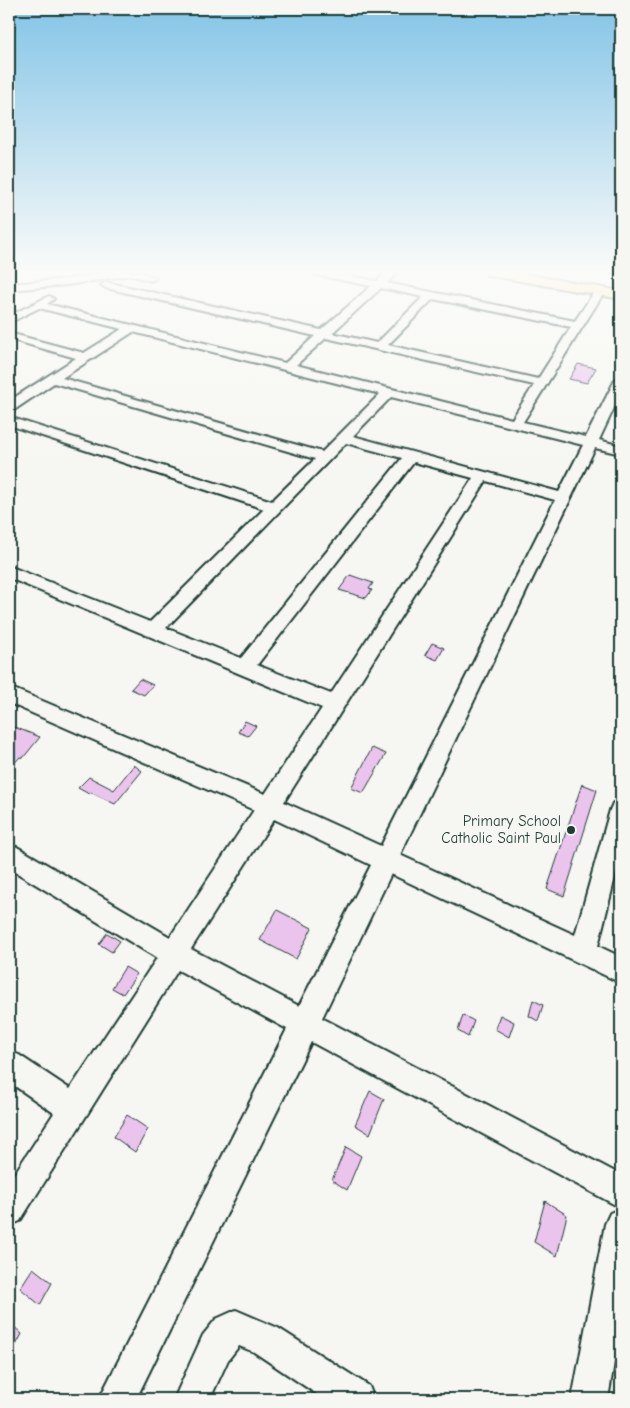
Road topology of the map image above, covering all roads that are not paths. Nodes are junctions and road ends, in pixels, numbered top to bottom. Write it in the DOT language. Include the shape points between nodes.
graph roads {
  1 [pos="15,338"];
  2 [pos="117,338"];
  3 [pos="171,338"];
  4 [pos="319,338"];
  5 [pos="339,338"];
  6 [pos="388,338"];
  7 [pos="570,338"];
  8 [pos="379,347"];
  9 [pos="86,357"];
  10 [pos="287,367"];
  11 [pos="52,379"];
  12 [pos="621,380"];
  13 [pos="541,383"];
  14 [pos="389,392"];
  15 [pos="9,407"];
  16 [pos="9,421"];
  17 [pos="515,424"];
  18 [pos="344,438"];
  19 [pos="591,443"];
  20 [pos="621,450"];
  21 [pos="411,456"];
  22 [pos="325,457"];
  23 [pos="482,476"];
  24 [pos="564,498"];
  25 [pos="275,507"];
  26 [pos="9,572"];
  27 [pos="152,630"];
  28 [pos="244,668"];
  29 [pos="9,695"];
  30 [pos="334,704"];
  31 [pos="270,806"];
  32 [pos="621,810"];
  33 [pos="9,855"];
  34 [pos="384,861"];
  35 [pos="583,953"];
  36 [pos="174,954"];
  37 [pos="621,970"];
  38 [pos="306,1024"];
  39 [pos="9,1065"];
  40 [pos="74,1110"];
  41 [pos="621,1192"];
  42 [pos="9,1210"];
  43 [pos="621,1224"];
  44 [pos="117,1399"];
  45 [pos="192,1399"];
  46 [pos="356,1399"];
  47 [pos="590,1399"];
  1 -- 9 [label="street"];
  2 -- 9 [label="street"];
  3 -- 10 [label="street"];
  4 -- 10 [label="street"];
  5 -- 8 [label="street"];
  6 -- 8 [label="street"];
  7 -- 13 [label="street"];
  8 -- 13 [label="street"];
  9 -- 11 [label="street"];
  10 -- 14 [label="street"];
  11 -- 15 [label="street"];
  11 -- 22 [label="street"];
  12 -- 19 [label="street"];
  13 -- 17 [label="street"];
  14 -- 17 [label="street"];
  14 -- 18 [label="street"];
  16 -- 25 [label="street"];
  17 -- 19 [label="street"];
  18 -- 21 [label="street"];
  18 -- 22 [label="street"];
  19 -- 20 [label="street"];
  19 -- 24 [label="street"];
  21 -- 23 [label="street"];
  21 -- 28 [label="street"];
  22 -- 25 [label="street"];
  23 -- 24 [label="street"];
  23 -- 30 [label="street"];
  24 -- 34 [label="street"];
  25 -- 27 [label="street"];
  26 -- 27 [label="street"];
  27 -- 28 [label="street"];
  28 -- 30 [label="street"];
  29 -- 31 [label="street"];
  30 -- 31 [label="street"];
  31 -- 34 [label="street"];
  31 -- 36 [label="street"];
  32 -- 35 [label="street"];
  33 -- 36 [label="street"];
  34 -- 35 [label="street"];
  34 -- 38 [label="street"];
  35 -- 37 [label="street"];
  36 -- 38 [label="street"];
  36 -- 40 [label="street"];
  38 -- 41 [label="street"];
  38 -- 44 [label="street"];
  39 -- 40 [label="street"];
  40 -- 42 [label="street"];
  43 -- 47 [label="street"];
  45 -- 46 [label="street" via="220,1339 236,1327 266,1340"];
}
